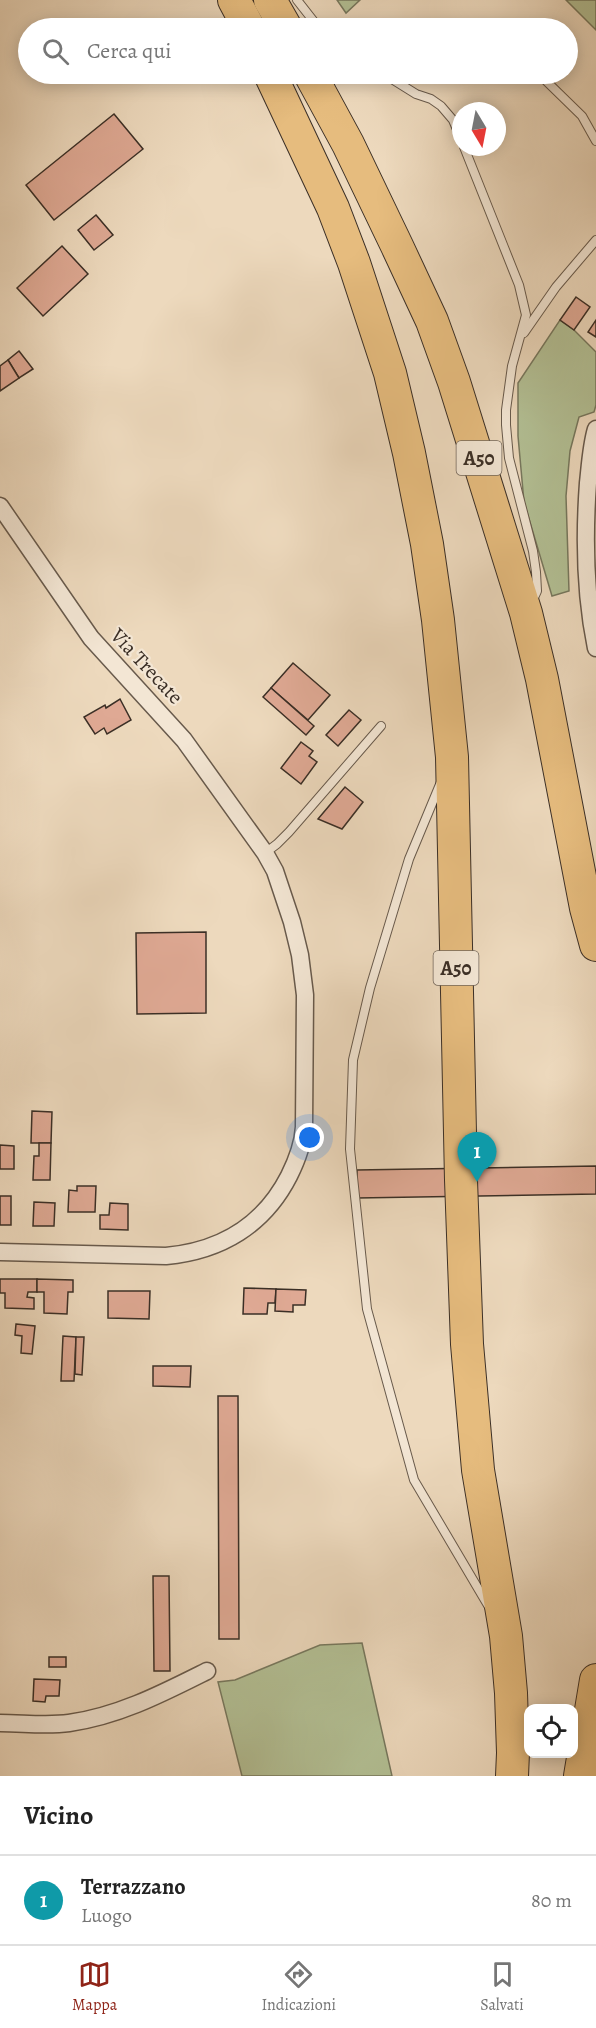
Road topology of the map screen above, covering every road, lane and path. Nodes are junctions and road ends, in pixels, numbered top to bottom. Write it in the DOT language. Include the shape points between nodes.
graph roads {
  1 [pos="234,0"];
  2 [pos="270,0"];
  3 [pos="297,0"];
  4 [pos="244,18"];
  5 [pos="280,18"];
  6 [pos="311,18"];
  7 [pos="275,84"];
  8 [pos="315,84"];
  9 [pos="400,84"];
  10 [pos="549,84"];
  11 [pos="452,119"];
  12 [pos="596,141"];
  13 [pos="468,156"];
  14 [pos="596,240"];
  15 [pos="521,339"];
  16 [pos="596,429"];
  17 [pos="0,506"];
  18 [pos="526,613"];
  19 [pos="596,648"];
  20 [pos="381,726"];
  21 [pos="452,757"];
  22 [pos="265,853"];
  23 [pos="596,945"];
  24 [pos="0,1252"];
  25 [pos="506,1636"];
  26 [pos="207,1671"];
  27 [pos="596,1680"];
  28 [pos="0,1723"];
  29 [pos="512,1776"];
  30 [pos="580,1776"];
  1 -- 4 [label="highway"];
  2 -- 5 [label="highway"];
  3 -- 6 [label="lane"];
  7 -- 21 [label="highway, A50" via="333,208 390,373 428,544"];
  8 -- 18 [label="highway, A50" via="432,321"];
  9 -- 11 [label="lane" via="441,106"];
  10 -- 12 [label="lane" via="582,116"];
  13 -- 15 [label="lane" via="519,285 526,315"];
  14 -- 15 [label="lane" via="556,287"];
  15 -- 18 [label="lane" via="509,385 506,425 509,458 536,572 537,591"];
  16 -- 19 [label="street" via="587,494 586,552"];
  17 -- 22 [label="street, Via Trecate" via="91,638 184,740"];
  18 -- 23 [label="highway, A50" via="584,873"];
  20 -- 22 [label="lane" via="290,832"];
  21 -- 25 [label="highway, A50" via="466,1344 477,1470"];
  21 -- 25 [label="lane" via="409,859 370,988 353,1060 350,1149 367,1309 414,1480"];
  22 -- 24 [label="street, Via Trecate" via="292,922 305,995 303,1136 282,1191 247,1227 223,1242 192,1253 166,1256"];
  25 -- 29 [label="highway"];
  26 -- 28 [label="street" via="108,1715 67,1723"];
  27 -- 30 [label="highway"];
}
